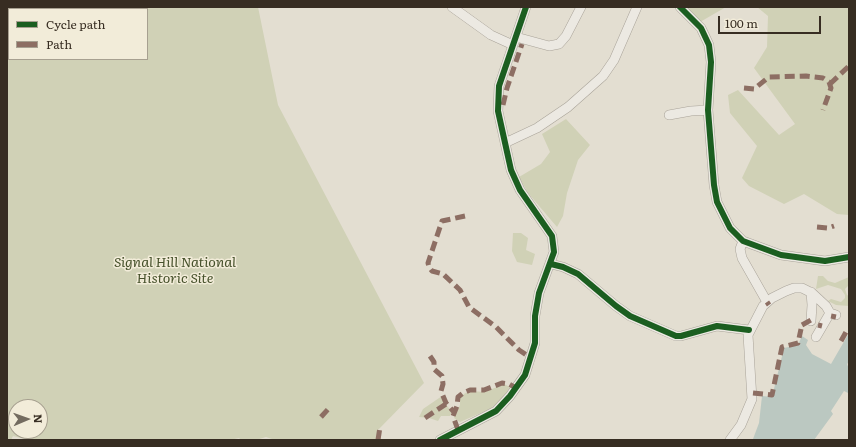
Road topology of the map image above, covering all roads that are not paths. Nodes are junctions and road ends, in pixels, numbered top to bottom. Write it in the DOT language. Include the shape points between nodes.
graph roads {
  1 [pos="452,7"];
  2 [pos="526,7"];
  3 [pos="581,7"];
  4 [pos="637,7"];
  5 [pos="680,7"];
  6 [pos="515,41"];
  7 [pos="708,110"];
  8 [pos="669,115"];
  9 [pos="505,143"];
  10 [pos="743,241"];
  11 [pos="849,257"];
  12 [pos="551,264"];
  13 [pos="811,292"];
  14 [pos="767,302"];
  15 [pos="811,321"];
  16 [pos="749,330"];
  17 [pos="816,337"];
  18 [pos="440,440"];
  19 [pos="730,440"];
  1 -- 6 [label="street" via="491,35"];
  2 -- 6 [label="street"];
  3 -- 6 [label="street" via="559,44 549,46"];
  4 -- 9 [label="street" via="614,60 604,76 568,107 537,128"];
  5 -- 7 [label="street" via="701,28 709,45 711,62"];
  6 -- 9 [label="street" via="497,95"];
  7 -- 8 [label="street"];
  7 -- 10 [label="street" via="718,202 730,228"];
  9 -- 12 [label="street" via="515,181 552,236 554,245"];
  10 -- 11 [label="street" via="782,255 802,259 825,261"];
  10 -- 14 [label="street" via="740,249 742,258"];
  12 -- 16 [label="street" via="578,274 630,316 676,336 717,326"];
  12 -- 18 [label="street" via="536,307 533,351 520,382 496,411"];
  13 -- 14 [label="street" via="794,288"];
  13 -- 15 [label="street"];
  13 -- 17 [label="street" via="831,311"];
  14 -- 16 [label="street"];
  16 -- 19 [label="street" via="752,399 741,425"];
}
